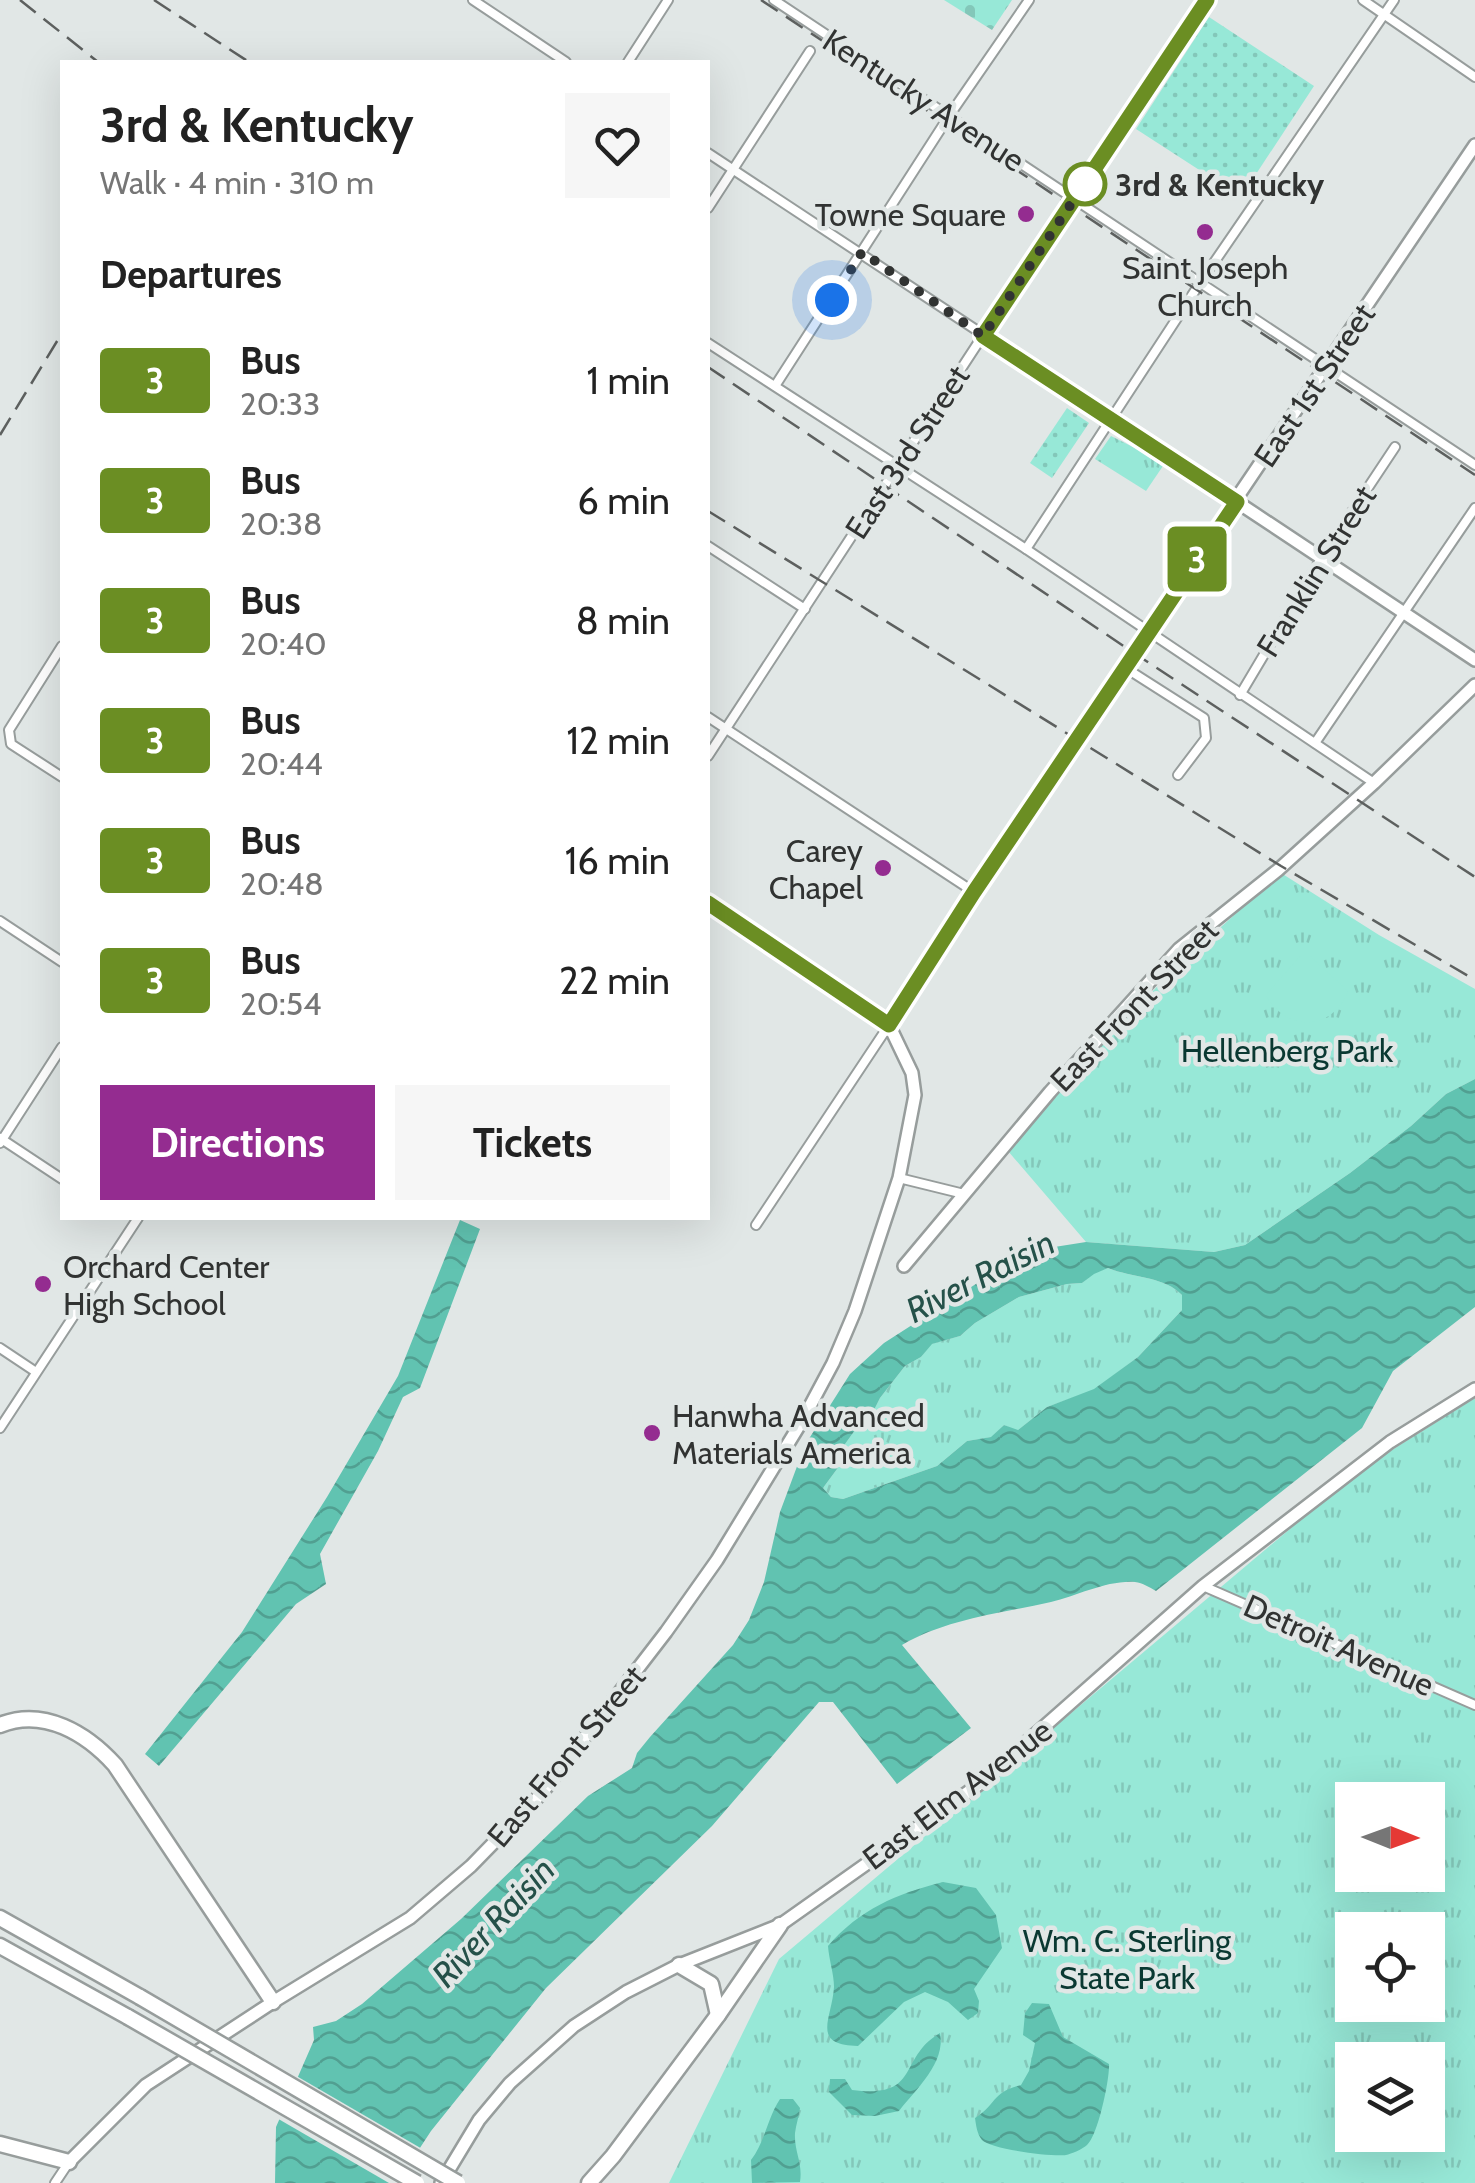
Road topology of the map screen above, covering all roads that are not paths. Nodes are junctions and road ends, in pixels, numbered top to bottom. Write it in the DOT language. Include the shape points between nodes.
graph roads {
  1 [pos="473,0"];
  2 [pos="668,0"];
  3 [pos="774,0"];
  4 [pos="1028,0"];
  5 [pos="1207,0"];
  6 [pos="1363,0"];
  7 [pos="1394,0"];
  8 [pos="1384,14"];
  9 [pos="810,50"];
  10 [pos="563,60"];
  11 [pos="629,60"];
  12 [pos="1475,77"];
  13 [pos="949,116"];
  14 [pos="1475,144"];
  15 [pos="710,154"];
  16 [pos="734,170"];
  17 [pos="1075,200"];
  18 [pos="710,205"];
  19 [pos="862,252"];
  20 [pos="1200,284"];
  21 [pos="983,336"];
  22 [pos="710,344"];
  23 [pos="1326,365"];
  24 [pos="775,386"];
  25 [pos="1110,420"];
  26 [pos="1395,448"];
  27 [pos="1475,465"];
  28 [pos="897,468"];
  29 [pos="1237,502"];
  30 [pos="1475,508"];
  31 [pos="710,547"];
  32 [pos="1026,549"];
  33 [pos="1322,557"];
  34 [pos="804,609"];
  35 [pos="1406,614"];
  36 [pos="1147,631"];
  37 [pos="60,649"];
  38 [pos="1475,660"];
  39 [pos="1124,666"];
  40 [pos="1475,685"];
  41 [pos="1240,695"];
  42 [pos="710,718"];
  43 [pos="725,728"];
  44 [pos="1315,743"];
  45 [pos="710,753"];
  46 [pos="1178,775"];
  47 [pos="60,777"];
  48 [pos="1374,783"];
  49 [pos="974,892"];
  50 [pos="710,904"];
  51 [pos="0,921"];
  52 [pos="60,961"];
  53 [pos="889,1025"];
  54 [pos="60,1051"];
  55 [pos="1,1140"];
  56 [pos="60,1178"];
  57 [pos="899,1178"];
  58 [pos="964,1194"];
  59 [pos="135,1221"];
  60 [pos="756,1225"];
  61 [pos="904,1266"];
  62 [pos="0,1348"];
  63 [pos="36,1372"];
  64 [pos="1475,1389"];
  65 [pos="0,1428"];
  66 [pos="1203,1586"];
  67 [pos="1475,1704"];
  68 [pos="0,1725"];
  69 [pos="0,1916"];
  70 [pos="780,1925"];
  71 [pos="0,1946"];
  72 [pos="679,1965"];
  73 [pos="273,2002"];
  74 [pos="718,2015"];
  75 [pos="0,2144"];
  76 [pos="614,2156"];
  77 [pos="68,2162"];
  78 [pos="55,2183"];
  79 [pos="418,2183"];
  80 [pos="441,2183"];
  81 [pos="458,2183"];
  82 [pos="589,2183"];
  83 [pos="601,2183"];
  1 -- 10 [label="street"];
  2 -- 11 [label="street"];
  3 -- 13 [label="street, Kentucky Avenue"];
  4 -- 13 [label="street"];
  5 -- 17 [label="street, East 3rd Street"];
  6 -- 8 [label="street"];
  7 -- 8 [label="street"];
  8 -- 12 [label="street"];
  8 -- 20 [label="street"];
  9 -- 16 [label="street"];
  13 -- 17 [label="street, Kentucky Avenue"];
  13 -- 19 [label="street"];
  14 -- 23 [label="street, East 1st Street"];
  15 -- 16 [label="street"];
  16 -- 18 [label="street"];
  16 -- 19 [label="street"];
  17 -- 20 [label="street, Kentucky Avenue"];
  17 -- 21 [label="street, East 3rd Street"];
  19 -- 21 [label="street"];
  19 -- 24 [label="street"];
  20 -- 23 [label="street, Kentucky Avenue"];
  20 -- 25 [label="street"];
  21 -- 25 [label="street"];
  21 -- 28 [label="street, East 3rd Street"];
  22 -- 24 [label="street"];
  23 -- 27 [label="street, Kentucky Avenue"];
  23 -- 29 [label="street, East 1st Street"];
  24 -- 28 [label="street"];
  25 -- 29 [label="street"];
  25 -- 32 [label="street"];
  26 -- 33 [label="street, Franklin Street"];
  28 -- 32 [label="street"];
  28 -- 34 [label="street, East 3rd Street"];
  29 -- 33 [label="street"];
  29 -- 36 [label="street, East 1st Street"];
  30 -- 35 [label="street"];
  31 -- 34 [label="street"];
  32 -- 36 [label="street"];
  33 -- 35 [label="street"];
  33 -- 41 [label="street, Franklin Street"];
  34 -- 43 [label="street, East 3rd Street"];
  35 -- 38 [label="street"];
  35 -- 44 [label="street"];
  36 -- 39 [label="street, East 1st Street"];
  36 -- 41 [label="street"];
  37 -- 47 [label="street" via="8,737"];
  39 -- 46 [label="street" via="1204,718 1206,738"];
  39 -- 49 [label="street, East 1st Street"];
  40 -- 48 [label="street, East Front Street"];
  41 -- 44 [label="street"];
  42 -- 43 [label="street"];
  43 -- 45 [label="street, East 3rd Street"];
  43 -- 49 [label="street"];
  44 -- 48 [label="street"];
  48 -- 58 [label="street, East Front Street" via="1179,950"];
  49 -- 53 [label="street, East 1st Street"];
  50 -- 53 [label="street"];
  51 -- 52 [label="street"];
  53 -- 57 [label="street, East Front Street" via="915,1095"];
  53 -- 60 [label="street, East 1st Street"];
  54 -- 55 [label="street"];
  55 -- 56 [label="street"];
  57 -- 58 [label="street"];
  57 -- 73 [label="street, East Front Street" via="833,1363 717,1560 639,1669 542,1793 472,1866 410,1918"];
  58 -- 61 [label="street, East Front Street"];
  59 -- 63 [label="street"];
  62 -- 63 [label="street"];
  63 -- 65 [label="street"];
  64 -- 66 [label="street, East Elm Avenue" via="1390,1442"];
  66 -- 67 [label="street, Detroit Avenue"];
  66 -- 70 [label="street, East Elm Avenue" via="978,1786"];
  68 -- 73 [label="highway" via="57,1724 97,1744"];
  69 -- 81 [label="highway, bridge"];
  70 -- 72 [label="street, East Elm Avenue"];
  70 -- 74 [label="highway"];
  71 -- 79 [label="highway, bridge"];
  72 -- 74 [label="highway" via="711,1984"];
  72 -- 80 [label="street, East Elm Avenue" via="600,2008 549,2048 479,2120"];
  73 -- 77 [label="street, East Front Street" via="146,2085"];
  74 -- 76 [label="highway"];
  75 -- 77 [label="highway"];
  76 -- 82 [label="highway"];
  76 -- 83 [label="highway"];
  77 -- 78 [label="street, East Front Street"];
}
